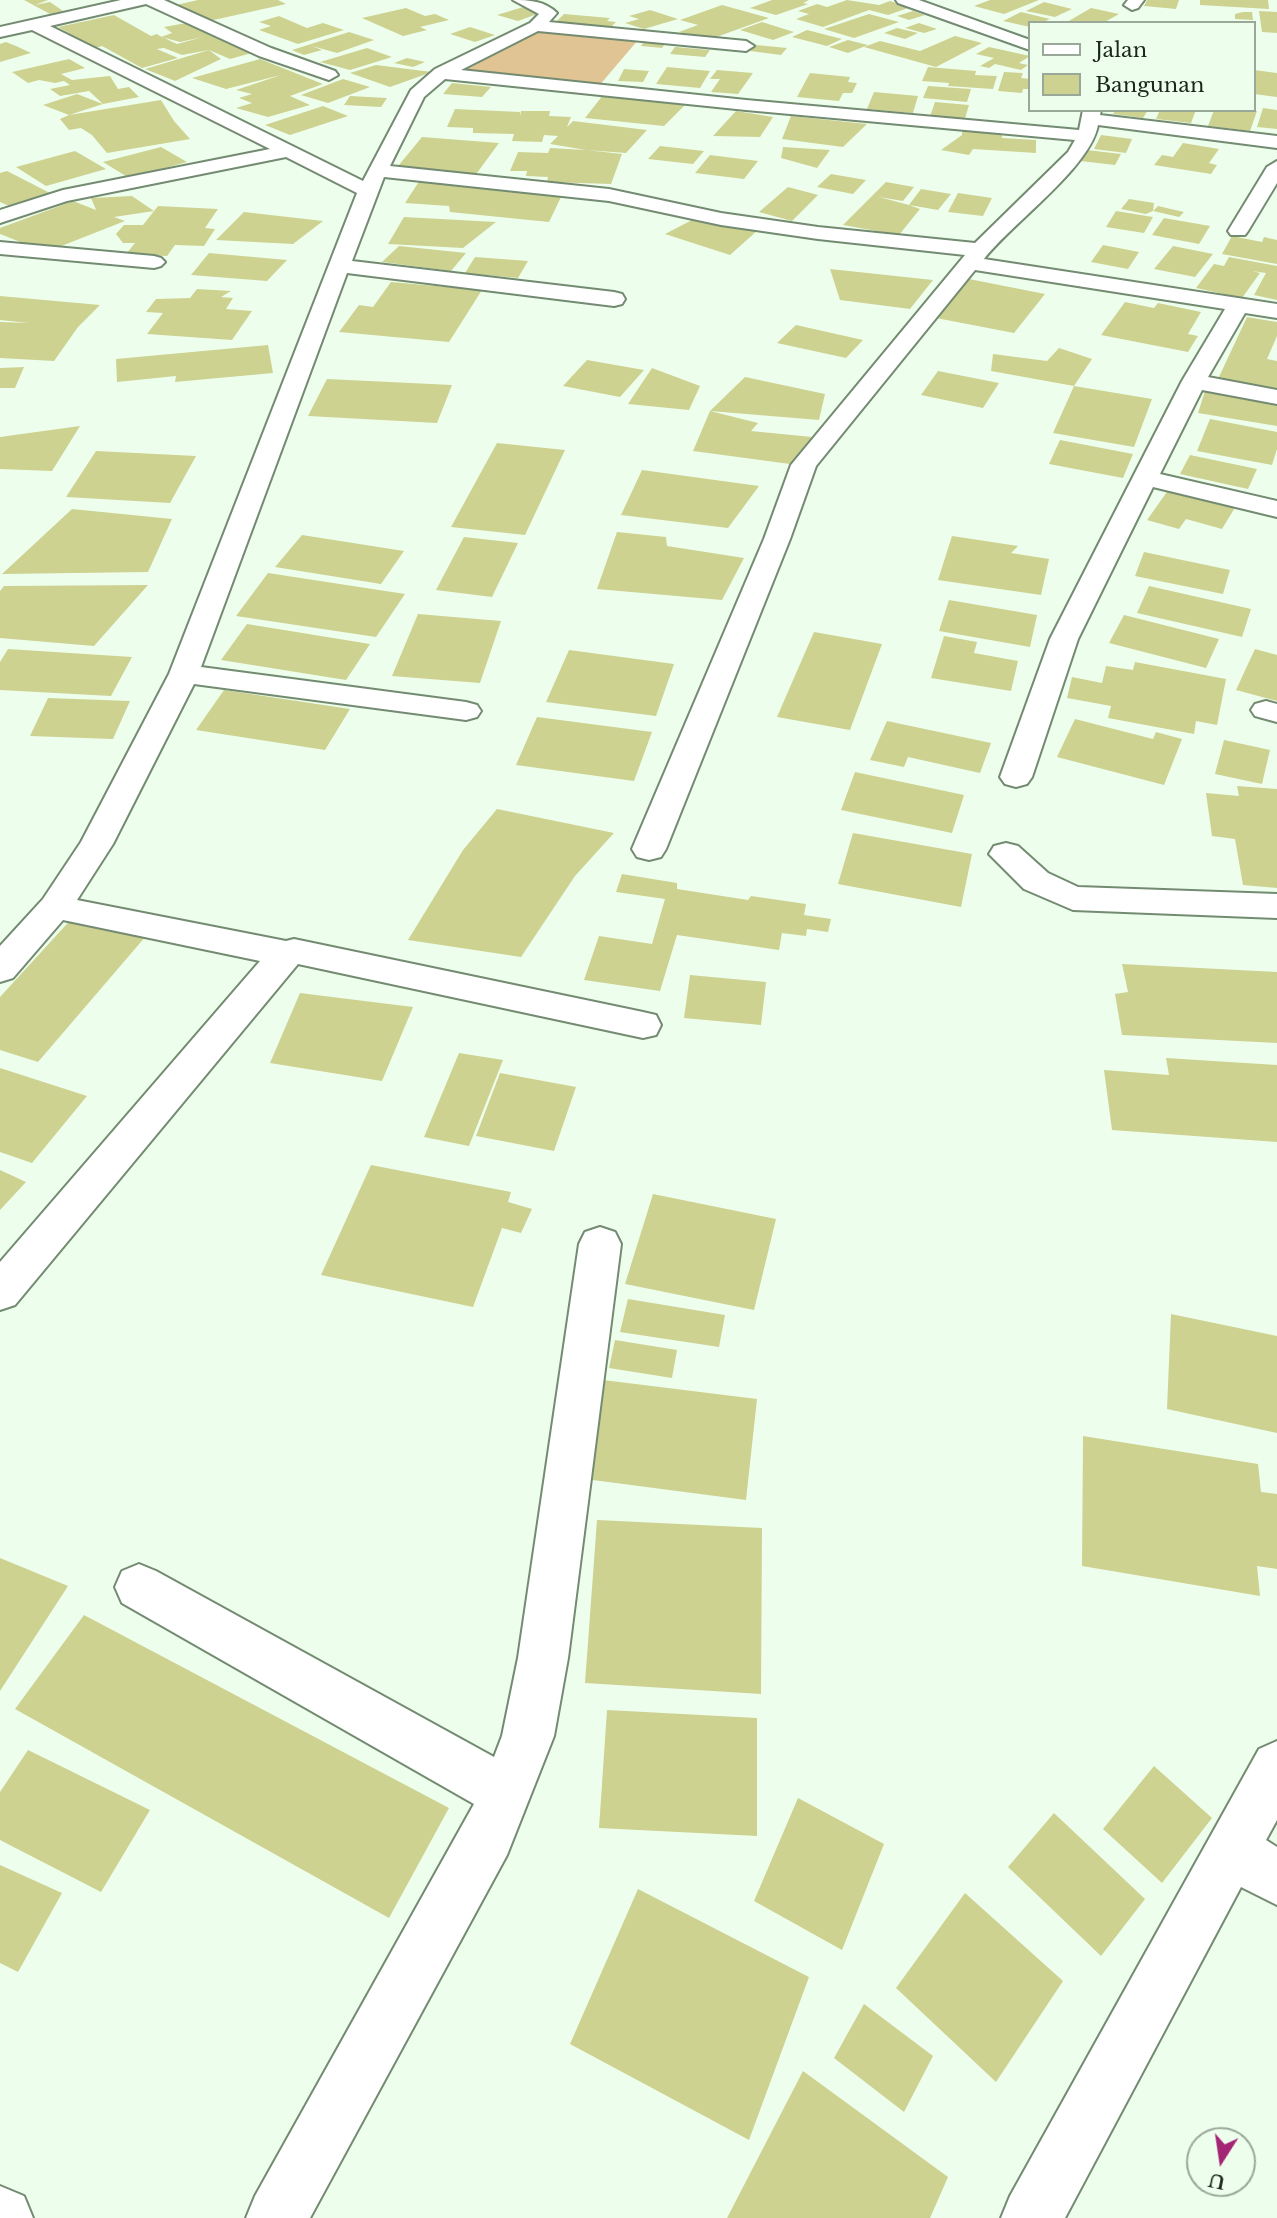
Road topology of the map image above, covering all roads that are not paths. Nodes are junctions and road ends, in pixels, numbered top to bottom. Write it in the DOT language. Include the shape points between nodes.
graph roads {
  1 [pos="142,0"];
  2 [pos="151,0"];
  3 [pos="521,0"];
  4 [pos="904,0"];
  5 [pos="34,24"];
  6 [pos="536,26"];
  7 [pos="0,32"];
  8 [pos="1028,44"];
  9 [pos="746,46"];
  10 [pos="441,73"];
  11 [pos="328,75"];
  12 [pos="1090,122"];
  13 [pos="1277,142"];
  14 [pos="289,151"];
  15 [pos="1277,167"];
  16 [pos="373,181"];
  17 [pos="0,217"];
  18 [pos="1238,231"];
  19 [pos="0,248"];
  20 [pos="974,257"];
  21 [pos="154,262"];
  22 [pos="340,267"];
  23 [pos="614,299"];
  24 [pos="1239,304"];
  25 [pos="1277,311"];
  26 [pos="1194,381"];
  27 [pos="1277,397"];
  28 [pos="1146,478"];
  29 [pos="1277,509"];
  30 [pos="184,674"];
  31 [pos="466,711"];
  32 [pos="1016,777"];
  33 [pos="649,849"];
  34 [pos="1006,854"];
  35 [pos="1277,906"];
  36 [pos="55,907"];
  37 [pos="288,954"];
  38 [pos="0,969"];
  39 [pos="643,1025"];
  40 [pos="600,1244"];
  41 [pos="0,1292"];
  42 [pos="139,1587"];
  43 [pos="1277,1767"];
  44 [pos="506,1793"];
  45 [pos="1254,1864"];
  46 [pos="277,2218"];
  47 [pos="1032,2218"];
  1 -- 5 [label="street"];
  2 -- 11 [label="street"];
  3 -- 6 [label="street" via="549,13"];
  4 -- 8 [label="street"];
  5 -- 7 [label="street"];
  5 -- 14 [label="street"];
  6 -- 9 [label="street"];
  6 -- 10 [label="street"];
  10 -- 12 [label="street" via="746,105"];
  10 -- 16 [label="street" via="416,94"];
  12 -- 13 [label="street"];
  12 -- 20 [label="street" via="1075,155"];
  14 -- 16 [label="street"];
  14 -- 17 [label="street" via="64,196"];
  15 -- 18 [label="street"];
  16 -- 20 [label="street" via="609,195 745,223"];
  16 -- 22 [label="street"];
  19 -- 21 [label="street"];
  20 -- 24 [label="street"];
  20 -- 33 [label="street" via="804,465"];
  22 -- 23 [label="street"];
  22 -- 30 [label="street"];
  24 -- 25 [label="street"];
  24 -- 26 [label="street"];
  26 -- 27 [label="street"];
  26 -- 28 [label="street"];
  28 -- 29 [label="street"];
  28 -- 32 [label="street" via="1064,639"];
  30 -- 31 [label="street"];
  30 -- 36 [label="street" via="96,844"];
  34 -- 35 [label="street" via="1036,881 1073,898"];
  36 -- 37 [label="street"];
  36 -- 38 [label="street"];
  37 -- 39 [label="street" via="305,951"];
  37 -- 41 [label="street"];
  40 -- 44 [label="street" via="543,1658 528,1736"];
  42 -- 44 [label="street"];
  43 -- 45 [label="street"];
  44 -- 46 [label="street" via="488,1836"];
  45 -- 47 [label="street"];
}
